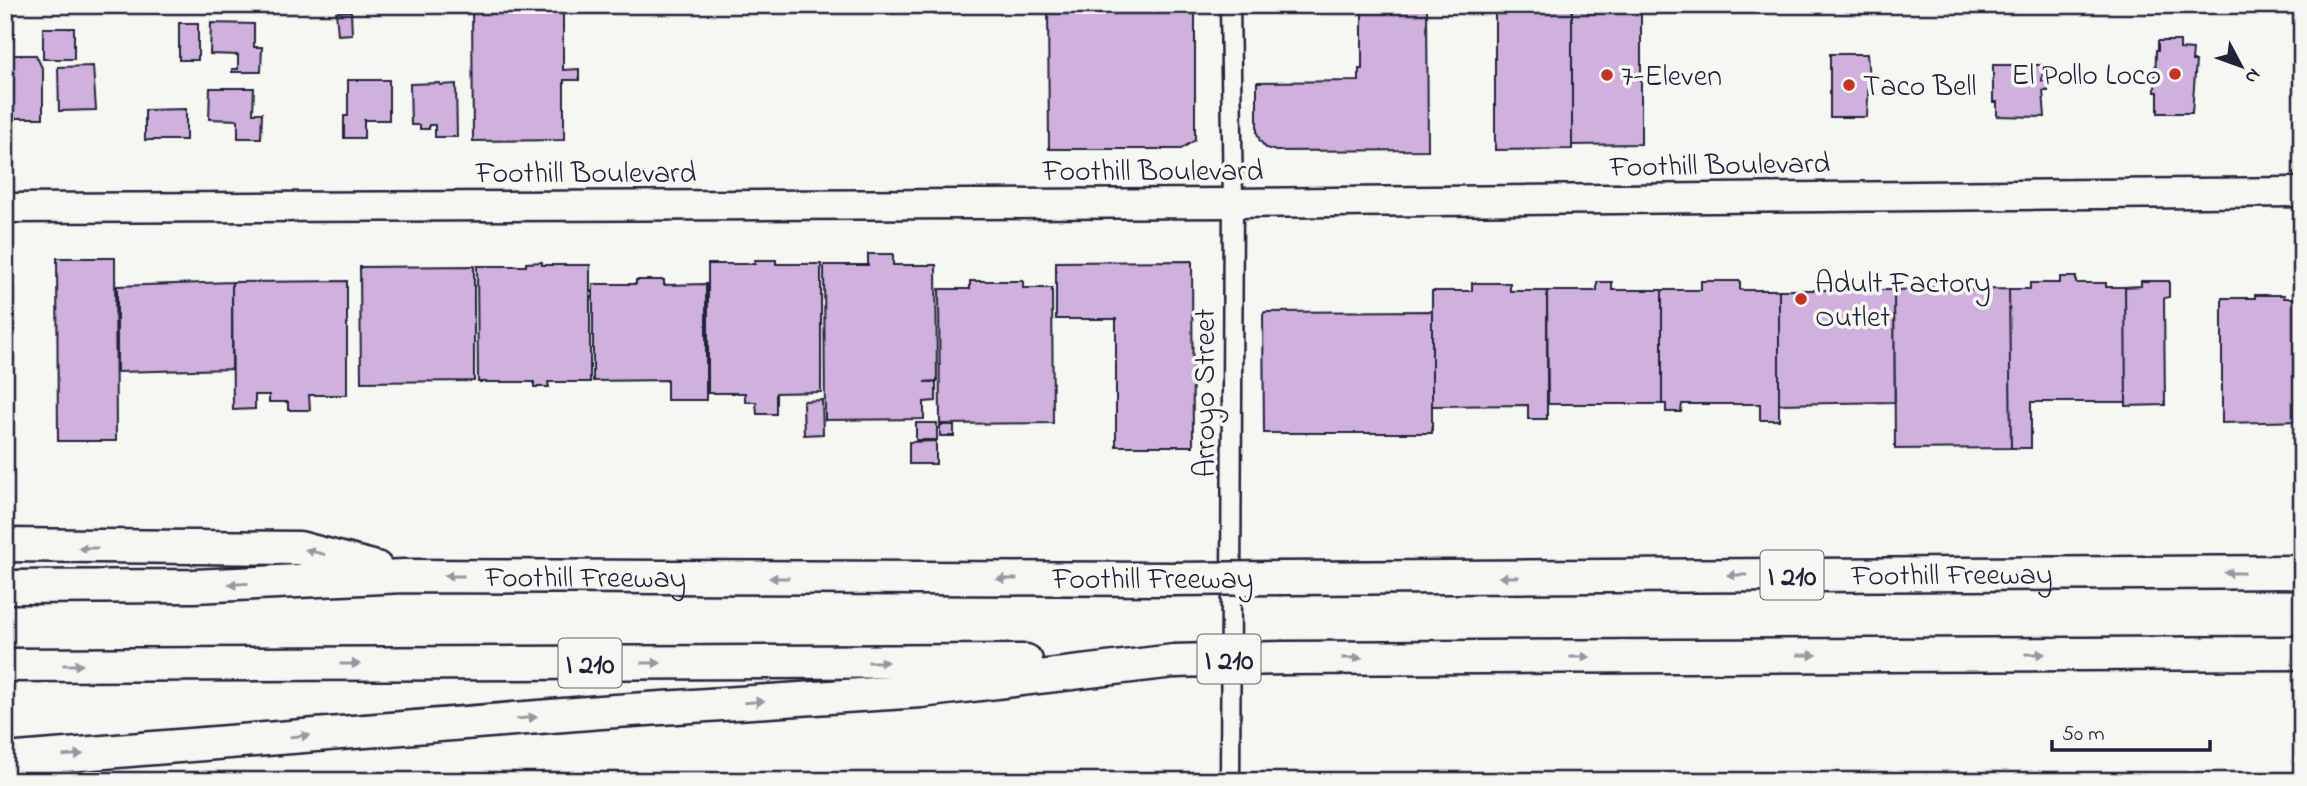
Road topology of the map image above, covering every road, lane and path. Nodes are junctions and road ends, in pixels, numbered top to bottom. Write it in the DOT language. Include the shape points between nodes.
graph roads {
  1 [pos="1230,5"];
  2 [pos="2302,191"];
  3 [pos="1233,203"];
  4 [pos="5,208"];
  5 [pos="5,545"];
  6 [pos="2302,572"];
  7 [pos="404,576"];
  8 [pos="5,587"];
  9 [pos="2302,653"];
  10 [pos="1174,661"];
  11 [pos="5,665"];
  12 [pos="5,760"];
  13 [pos="1230,781"];
  1 -- 3 [label="street, Arroyo Street"];
  2 -- 3 [label="main road, Foothill Boulevard"];
  3 -- 4 [label="main road, Foothill Boulevard"];
  3 -- 13 [label="street, Arroyo Street"];
  7 -- 5 [label="highway, one-way" via="299,548"];
  6 -- 7 [label="highway, Foothill Freeway / I 210, one-way, bridge" via="1173,579"];
  7 -- 8 [label="highway, Foothill Freeway / I 210, one-way" via="194,586"];
  10 -- 9 [label="highway, I 210, one-way, bridge"];
  11 -- 10 [label="highway, I 210, one-way"];
  12 -- 10 [label="highway, one-way" via="921,691"];
}
